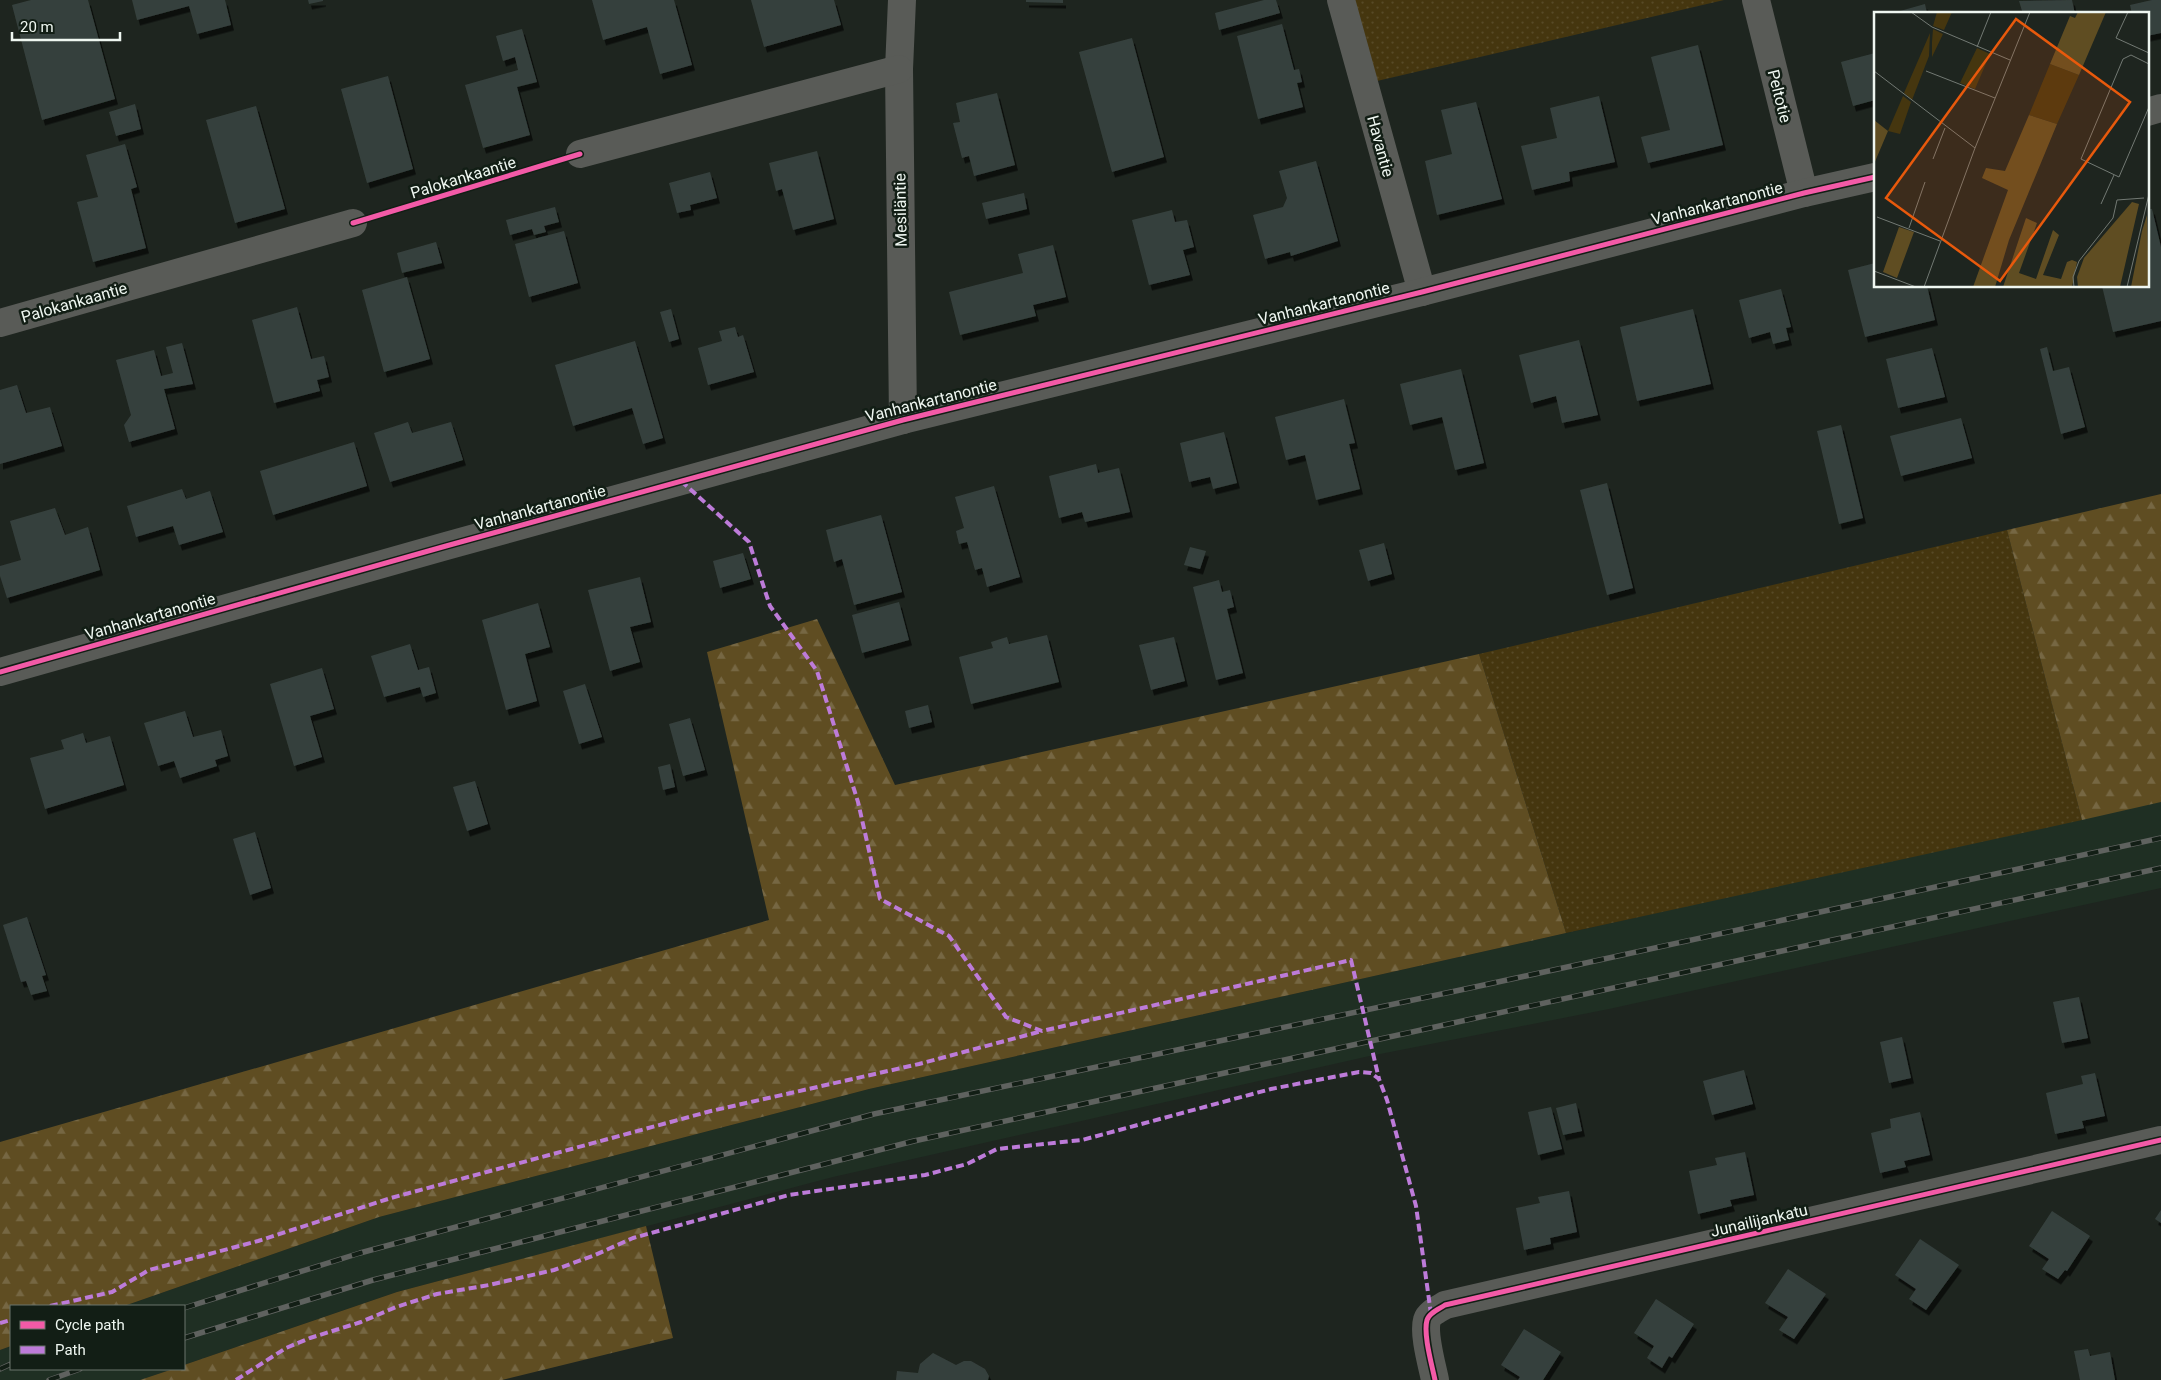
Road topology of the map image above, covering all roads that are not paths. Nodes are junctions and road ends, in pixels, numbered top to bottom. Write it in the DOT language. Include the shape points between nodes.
graph roads {
  1 [pos="902,0"];
  2 [pos="1341,0"];
  3 [pos="1756,0"];
  4 [pos="899,69"];
  5 [pos="2161,108"];
  6 [pos="2148,112"];
  7 [pos="580,154"];
  8 [pos="1874,177"];
  9 [pos="1804,193"];
  10 [pos="353,223"];
  11 [pos="1422,292"];
  12 [pos="0,323"];
  13 [pos="902,420"];
  14 [pos="0,672"];
  15 [pos="2161,1140"];
  16 [pos="1435,1380"];
  1 -- 4 [label="street, Mesiläntie"];
  2 -- 11 [label="street, Havantie"];
  3 -- 9 [label="street, Peltotie"];
  4 -- 7 [label="street"];
  4 -- 13 [label="street, Mesiläntie"];
  5 -- 6 [label="street"];
  8 -- 9 [label="street, Vanhankartanontie"];
  9 -- 11 [label="street, Vanhankartanontie"];
  10 -- 12 [label="street, Palokankaantie"];
  11 -- 13 [label="street, Vanhankartanontie"];
  13 -- 14 [label="street, Vanhankartanontie"];
  15 -- 16 [label="street, Junailijankatu" via="1445,1305 1427,1320 1426,1332"];
}
